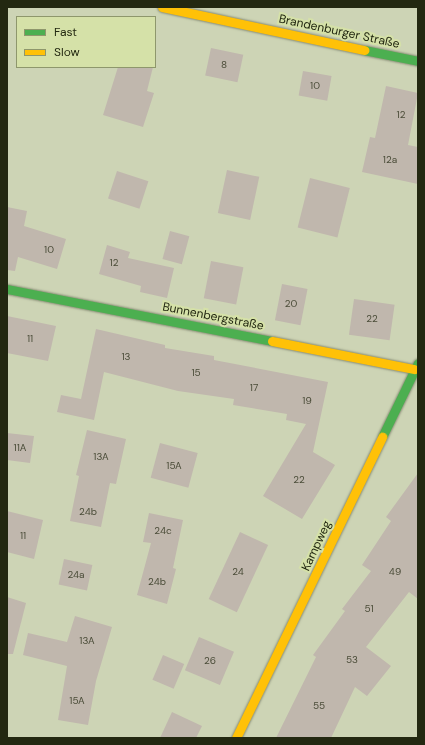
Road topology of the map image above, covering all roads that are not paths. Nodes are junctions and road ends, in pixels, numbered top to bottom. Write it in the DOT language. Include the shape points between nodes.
graph roads {
  1 [pos="162,7"];
  2 [pos="418,61"];
  3 [pos="7,289"];
  4 [pos="416,366"];
  5 [pos="236,738"];
  1 -- 2 [label="street, Brandenburger Straße"];
  3 -- 4 [label="street, Bunnenbergstraße"];
  4 -- 5 [label="street, Kampweg"];
}
